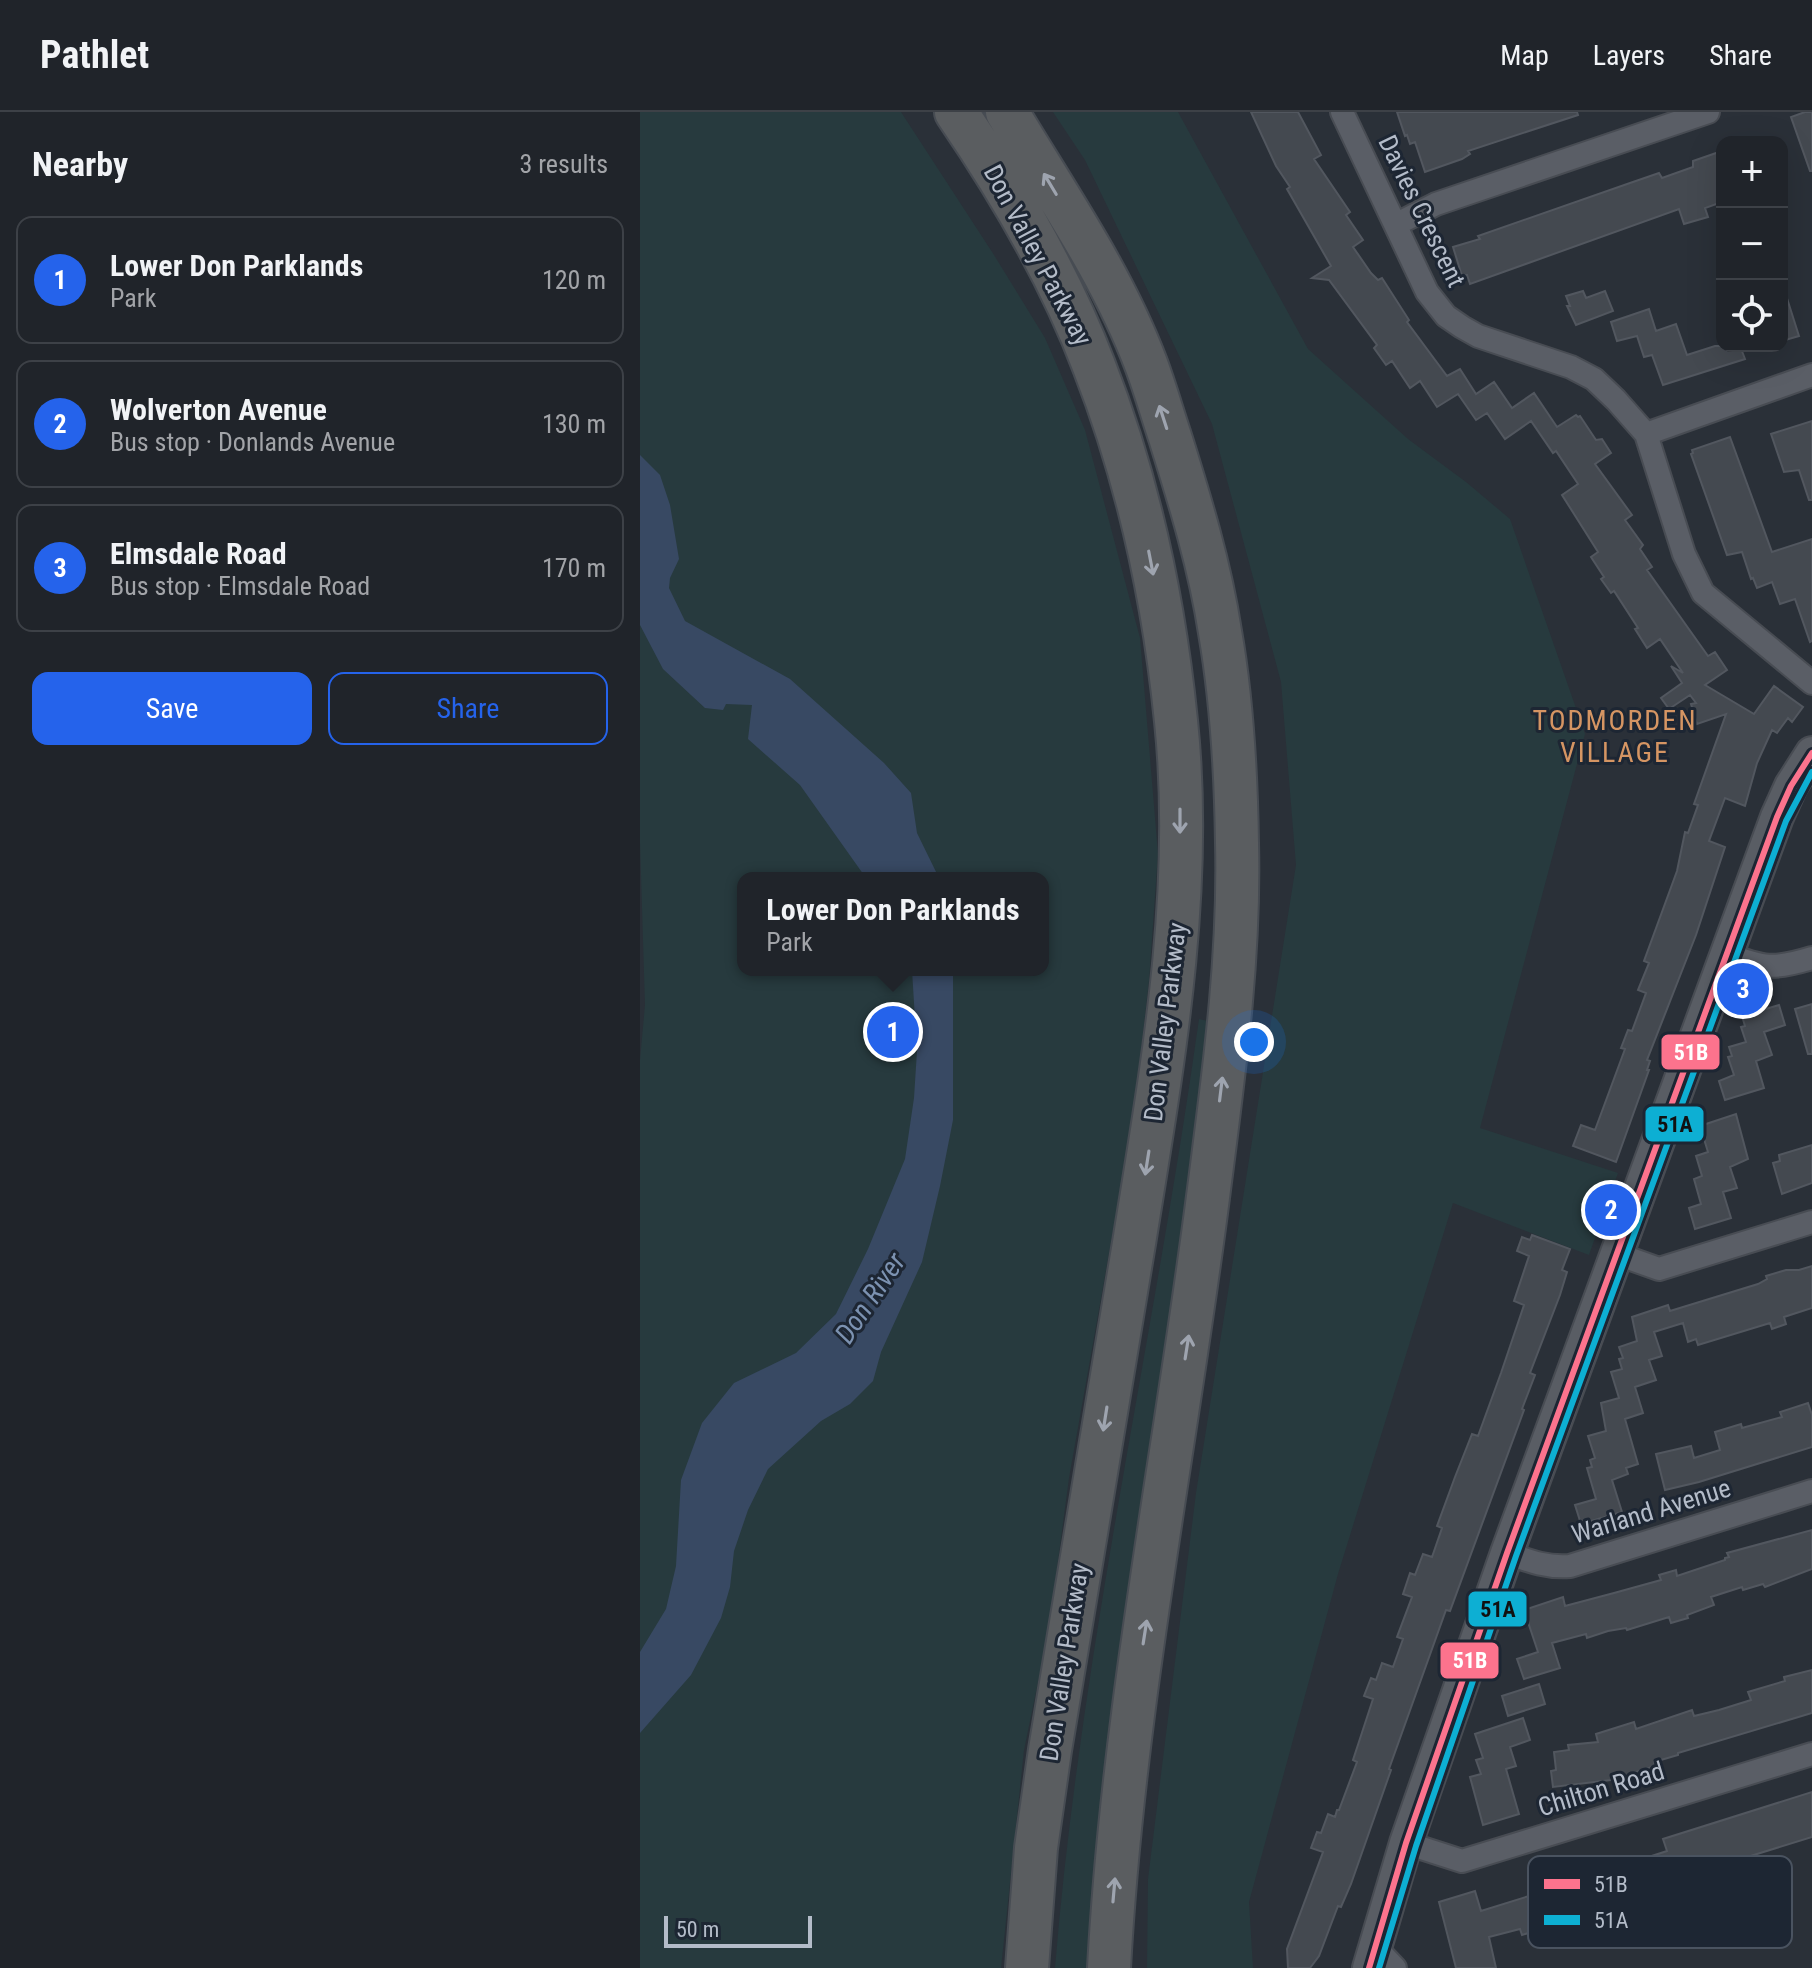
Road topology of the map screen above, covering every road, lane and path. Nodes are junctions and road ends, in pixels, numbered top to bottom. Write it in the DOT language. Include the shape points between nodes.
graph roads {
  1 [pos="956,112"];
  2 [pos="1007,112"];
  3 [pos="1342,112"];
  4 [pos="1708,112"];
  5 [pos="1397,224"];
  6 [pos="1812,375"];
  7 [pos="1646,434"];
  8 [pos="1812,683"];
  9 [pos="1812,753"];
  10 [pos="1726,954"];
  11 [pos="1812,958"];
  12 [pos="1812,1222"];
  13 [pos="1617,1254"];
  14 [pos="1812,1491"];
  15 [pos="1507,1553"];
  16 [pos="1812,1754"];
  17 [pos="1406,1843"];
  18 [pos="1380,1961"];
  19 [pos="1027,1968"];
  20 [pos="1109,1968"];
  1 -- 19 [label="highway, Don Valley Parkway, one-way" via="1047,263 1110,409 1134,487 1161,617 1176,722 1180,809 1180,897 1158,1094 1050,1750"];
  20 -- 2 [label="highway, Don Valley Parkway, one-way" via="1134,1702 1196,1291 1230,1014 1237,858 1232,734 1205,561 1146,363 1108,279"];
  3 -- 5 [label="street, Davies Crescent"];
  4 -- 5 [label="street" via="1436,204"];
  5 -- 7 [label="street, Davies Crescent" via="1427,292 1446,316 1478,336 1594,379"];
  6 -- 7 [label="street"];
  7 -- 8 [label="street, Davies Crescent" via="1684,554 1703,593"];
  9 -- 10 [label="street" via="1784,800"];
  10 -- 11 [label="street" via="1767,968"];
  10 -- 13 [label="street"];
  12 -- 13 [label="street" via="1659,1269"];
  13 -- 15 [label="street"];
  14 -- 15 [label="street, Warland Avenue" via="1570,1566 1537,1564"];
  15 -- 17 [label="street"];
  16 -- 17 [label="street, Chilton Road" via="1462,1861"];
  17 -- 18 [label="street"];
}
